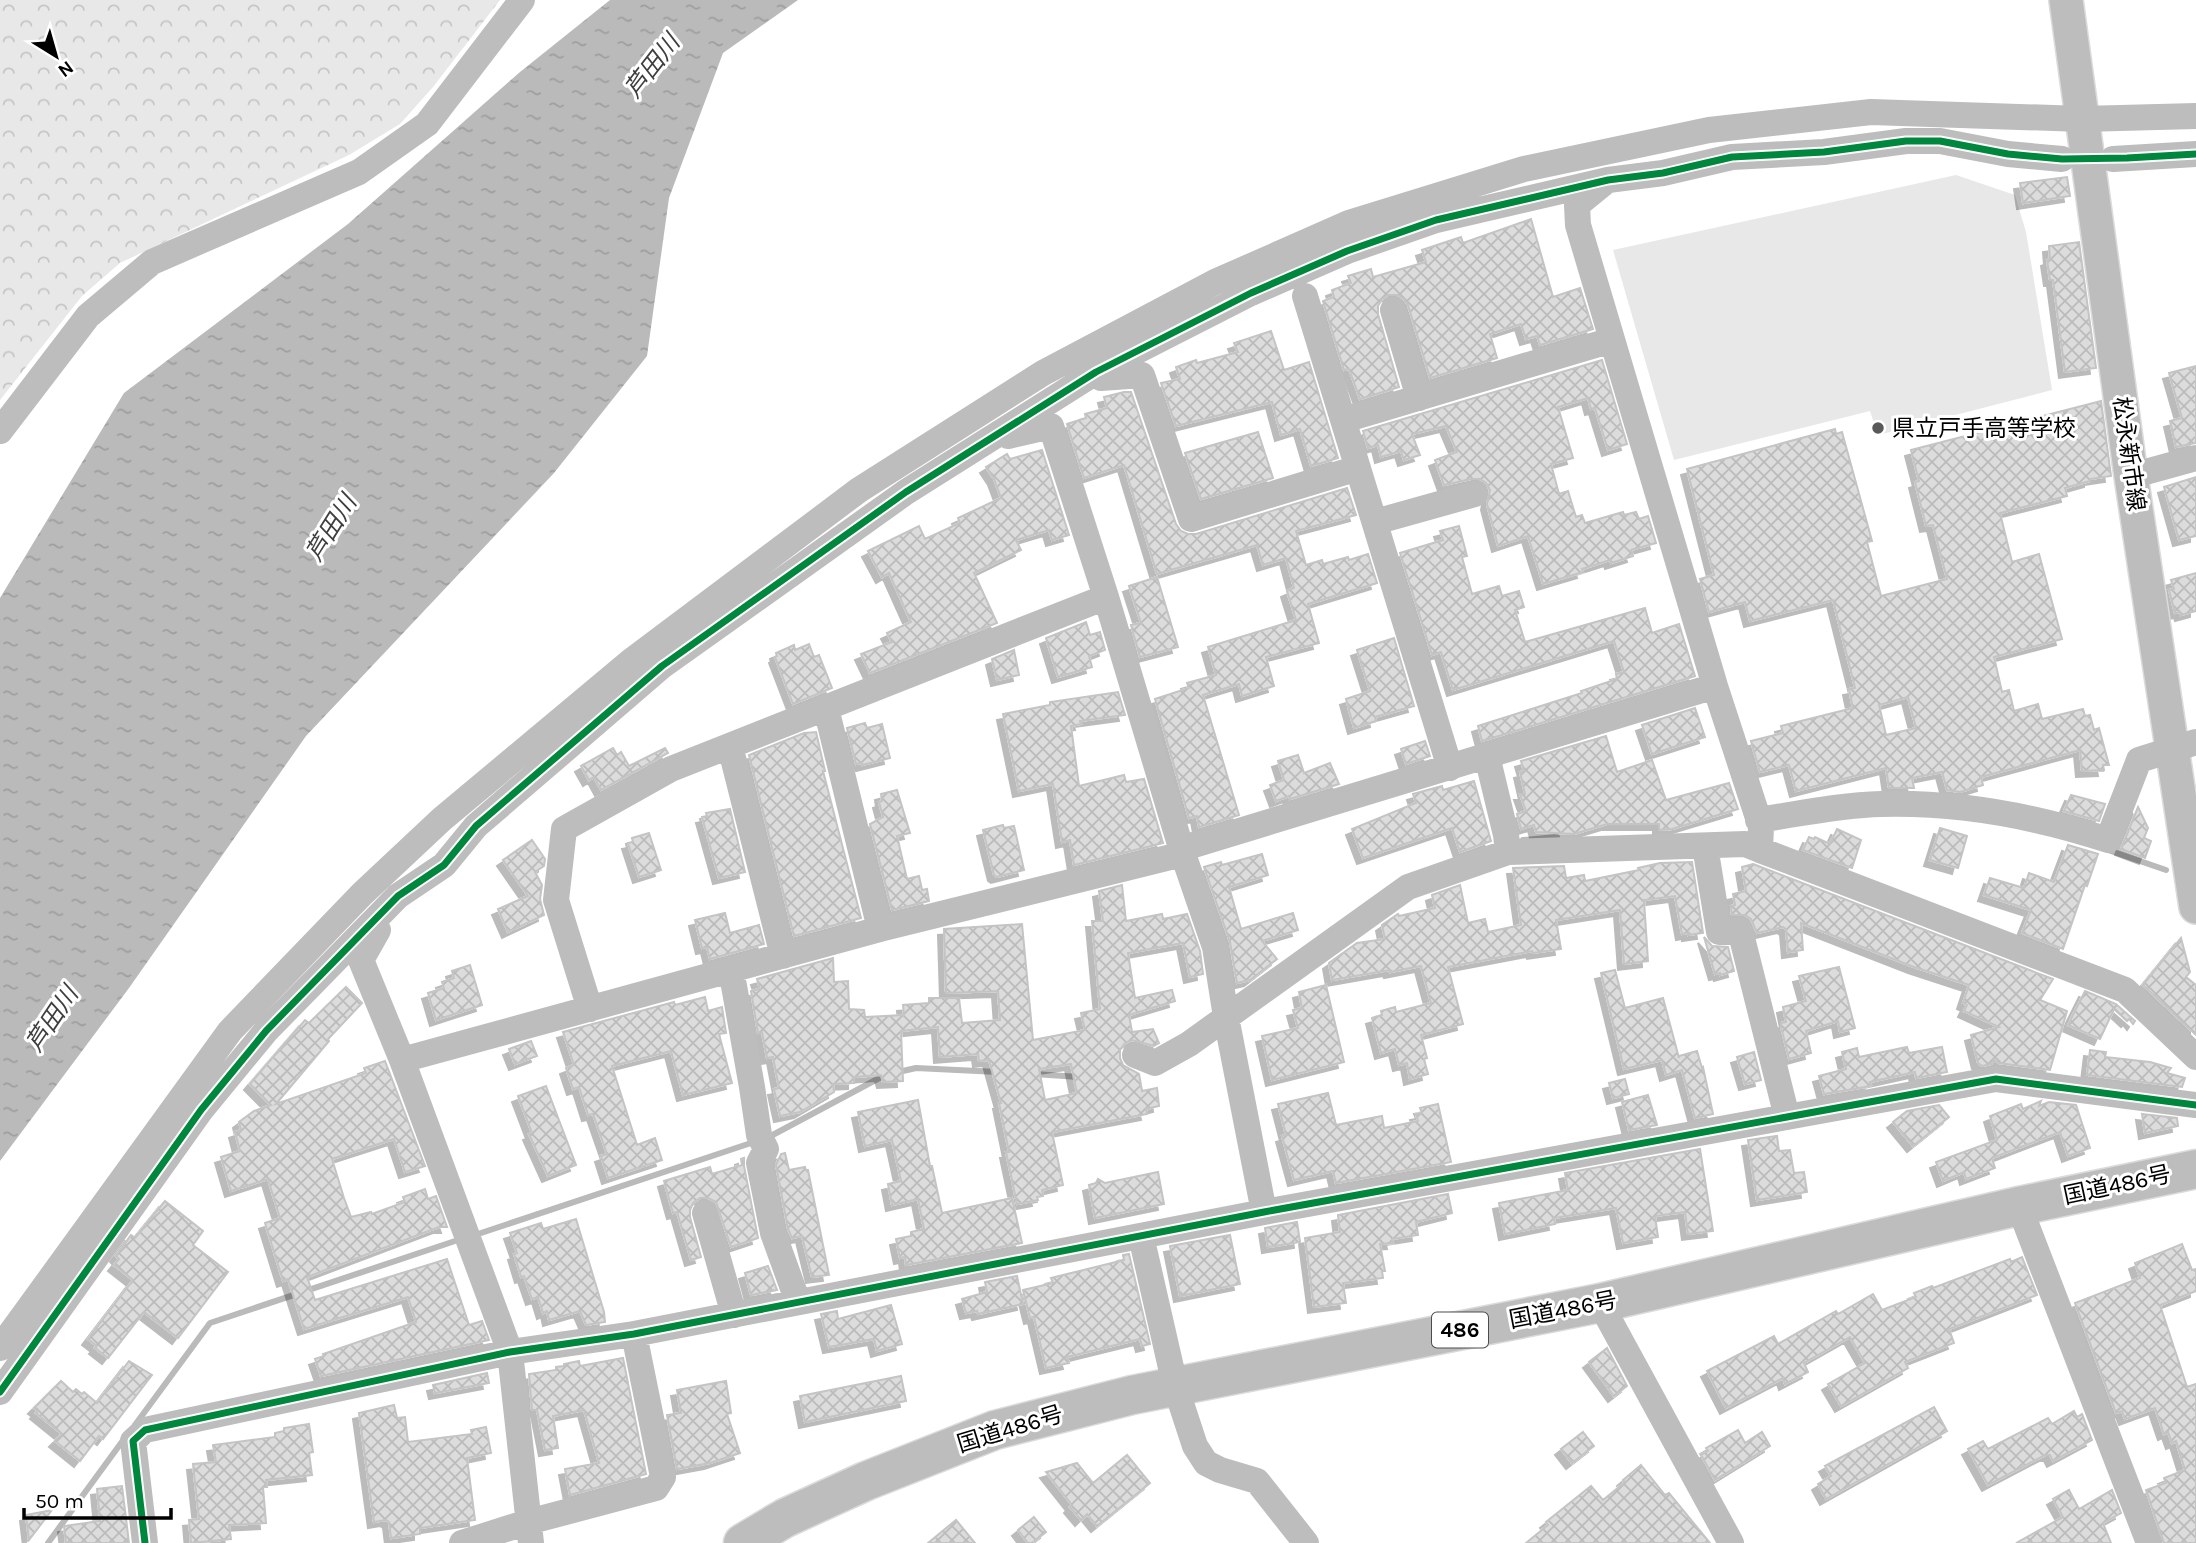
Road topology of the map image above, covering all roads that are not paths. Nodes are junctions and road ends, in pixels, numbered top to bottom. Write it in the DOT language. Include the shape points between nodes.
graph roads {
  1 [pos="522,0"];
  2 [pos="2066,0"];
  3 [pos="2081,108"];
  4 [pos="2196,116"];
  5 [pos="1709,130"];
  6 [pos="2196,154"];
  7 [pos="2062,159"];
  8 [pos="2113,159"];
  9 [pos="1608,180"];
  10 [pos="1306,296"];
  11 [pos="1393,310"];
  12 [pos="1612,340"];
  13 [pos="1096,372"];
  14 [pos="1419,398"];
  15 [pos="1343,420"];
  16 [pos="0,431"];
  17 [pos="991,440"];
  18 [pos="2196,458"];
  19 [pos="1358,468"];
  20 [pos="2131,476"];
  21 [pos="1475,494"];
  22 [pos="1375,522"];
  23 [pos="1107,597"];
  24 [pos="1715,686"];
  25 [pos="826,708"];
  26 [pos="730,746"];
  27 [pos="2183,746"];
  28 [pos="1487,756"];
  29 [pos="1450,768"];
  30 [pos="442,820"];
  31 [pos="1760,834"];
  32 [pos="1507,843"];
  33 [pos="1705,846"];
  34 [pos="1182,850"];
  35 [pos="398,896"];
  36 [pos="2196,907"];
  37 [pos="880,929"];
  38 [pos="783,956"];
  39 [pos="731,970"];
  40 [pos="1224,1008"];
  41 [pos="590,1009"];
  42 [pos="2196,1057"];
  43 [pos="1145,1059"];
  44 [pos="402,1060"];
  45 [pos="2196,1105"];
  46 [pos="1787,1117"];
  47 [pos="2196,1169"];
  48 [pos="2019,1206"];
  49 [pos="1264,1212"];
  50 [pos="705,1213"];
  51 [pos="1141,1236"];
  52 [pos="799,1303"];
  53 [pos="1600,1303"];
  54 [pos="734,1315"];
  55 [pos="634,1335"];
  56 [pos="0,1348"];
  57 [pos="510,1352"];
  58 [pos="1175,1385"];
  59 [pos="0,1392"];
  60 [pos="530,1533"];
  61 [pos="145,1543"];
  62 [pos="462,1543"];
  63 [pos="743,1543"];
  64 [pos="1306,1543"];
  65 [pos="1731,1543"];
  66 [pos="2149,1543"];
  1 -- 16 [label="street" via="427,124 359,172 152,261 88,316"];
  2 -- 3 [label="main road, 松永新市線"];
  3 -- 4 [label="street"];
  3 -- 5 [label="street" via="1871,112"];
  3 -- 20 [label="main road, 松永新市線"];
  5 -- 9 [label="street" via="1709,141"];
  5 -- 30 [label="street" via="1524,169 1349,223 1215,282 1043,373 859,489 630,662"];
  6 -- 8 [label="street"];
  7 -- 9 [label="street" via="1940,141 1906,141 1732,157"];
  9 -- 12 [label="street" via="1577,205 1578,225"];
  9 -- 13 [label="street" via="1436,220 1348,251 1251,293"];
  10 -- 15 [label="street"];
  11 -- 14 [label="street"];
  12 -- 14 [label="street"];
  12 -- 24 [label="street"];
  13 -- 17 [label="street"];
  13 -- 19 [label="street" via="1101,378 1142,376 1191,519"];
  14 -- 15 [label="street"];
  15 -- 19 [label="street"];
  17 -- 23 [label="street" via="1051,426"];
  17 -- 35 [label="street" via="906,492 662,666 476,826 444,865"];
  18 -- 20 [label="street"];
  19 -- 22 [label="street"];
  20 -- 27 [label="main road, 松永新市線"];
  21 -- 22 [label="street"];
  22 -- 29 [label="street"];
  23 -- 25 [label="street"];
  23 -- 34 [label="street"];
  24 -- 28 [label="street"];
  24 -- 31 [label="street"];
  25 -- 26 [label="street"];
  25 -- 37 [label="street"];
  26 -- 38 [label="street"];
  26 -- 41 [label="street" via="671,769 564,829 556,900"];
  27 -- 31 [label="street" via="2139,760 2108,840 1980,808 1880,804"];
  27 -- 36 [label="main road, 松永新市線"];
  28 -- 29 [label="street"];
  28 -- 32 [label="street"];
  29 -- 34 [label="street"];
  30 -- 35 [label="street" via="441,831"];
  30 -- 56 [label="street" via="362,894 230,1031"];
  31 -- 33 [label="street" via="1745,844"];
  31 -- 42 [label="street" via="2125,990"];
  32 -- 33 [label="street"];
  32 -- 40 [label="street" via="1408,887"];
  33 -- 46 [label="street" via="1719,932 1740,930"];
  34 -- 37 [label="street" via="1175,856"];
  34 -- 40 [label="street" via="1215,947"];
  35 -- 44 [label="street" via="361,960"];
  35 -- 59 [label="street" via="266,1031 201,1110"];
  37 -- 38 [label="street"];
  38 -- 39 [label="street"];
  39 -- 41 [label="street"];
  39 -- 52 [label="street" via="762,1142 759,1163 772,1233"];
  40 -- 43 [label="street" via="1189,1044"];
  40 -- 49 [label="street"];
  41 -- 44 [label="street"];
  44 -- 57 [label="street"];
  45 -- 46 [label="street" via="1996,1080"];
  46 -- 49 [label="street"];
  47 -- 48 [label="highway, 国道486号 / 486"];
  48 -- 53 [label="highway, 国道486号 / 486"];
  48 -- 66 [label="street"];
  49 -- 51 [label="street"];
  50 -- 54 [label="street"];
  51 -- 52 [label="street"];
  51 -- 58 [label="street"];
  52 -- 54 [label="street"];
  53 -- 58 [label="highway, 国道486号 / 486"];
  53 -- 65 [label="street"];
  54 -- 55 [label="street"];
  55 -- 57 [label="street"];
  55 -- 60 [label="street" via="663,1477 656,1488"];
  57 -- 60 [label="street"];
  57 -- 61 [label="street" via="145,1430 133,1441"];
  58 -- 63 [label="highway, 国道486号 / 486" via="995,1430 866,1481"];
  58 -- 64 [label="street" via="1195,1446 1206,1463 1256,1481"];
  60 -- 62 [label="street"];
}
